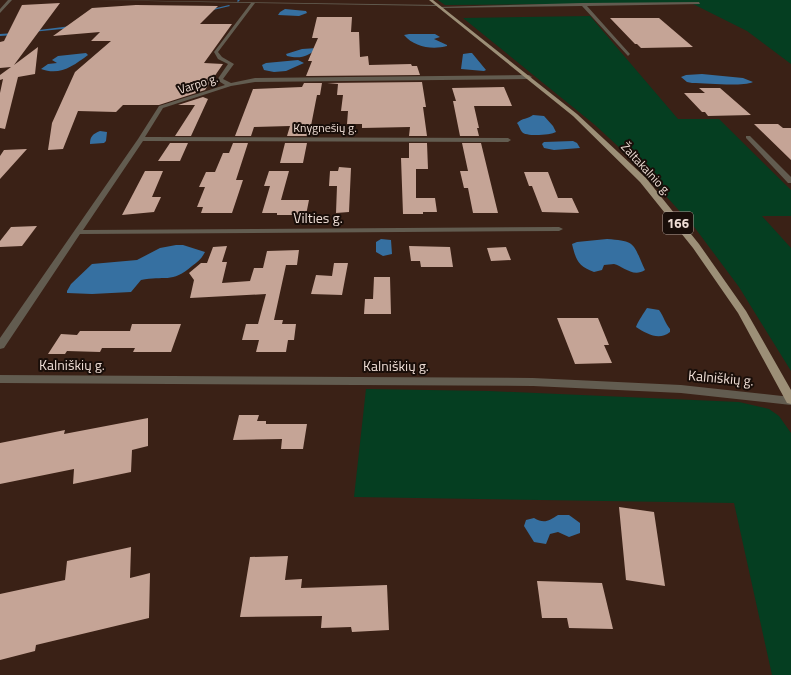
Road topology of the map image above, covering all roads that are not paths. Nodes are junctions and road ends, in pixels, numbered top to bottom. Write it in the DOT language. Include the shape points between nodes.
graph roads {
  1 [pos="10,0"];
  2 [pos="98,0"];
  3 [pos="413,0"];
  4 [pos="431,0"];
  5 [pos="223,1"];
  6 [pos="253,3"];
  7 [pos="582,4"];
  8 [pos="699,4"];
  9 [pos="418,5"];
  10 [pos="439,6"];
  11 [pos="0,12"];
  12 [pos="628,55"];
  13 [pos="529,76"];
  14 [pos="230,85"];
  15 [pos="748,137"];
  16 [pos="141,139"];
  17 [pos="508,140"];
  18 [pos="791,181"];
  19 [pos="560,229"];
  20 [pos="77,232"];
  21 [pos="0,346"];
  22 [pos="0,379"];
  23 [pos="791,400"];
  1 -- 11 [label="street"];
  2 -- 5 [label="street"];
  3 -- 9 [label="street"];
  4 -- 10 [label="main road, Žaltakalnio g. / 166"];
  5 -- 6 [label="street"];
  6 -- 9 [label="street"];
  6 -- 14 [label="street" via="216,52 220,58 231,64 220,80"];
  7 -- 8 [label="street"];
  7 -- 10 [label="street"];
  7 -- 12 [label="street"];
  9 -- 10 [label="street"];
  10 -- 13 [label="main road, Žaltakalnio g. / 166"];
  13 -- 14 [label="street, Varpo g." via="255,80"];
  13 -- 23 [label="main road, Žaltakalnio g. / 166" via="616,153 669,211 743,313"];
  14 -- 16 [label="street, Varpo g." via="161,107"];
  15 -- 18 [label="street"];
  16 -- 17 [label="street, Knygnešių g."];
  16 -- 20 [label="street, Varpo g."];
  19 -- 20 [label="street, Vilties g."];
  20 -- 21 [label="street, Varpo g."];
  22 -- 23 [label="street, Kalniškių g." via="533,382 681,389"];
}
